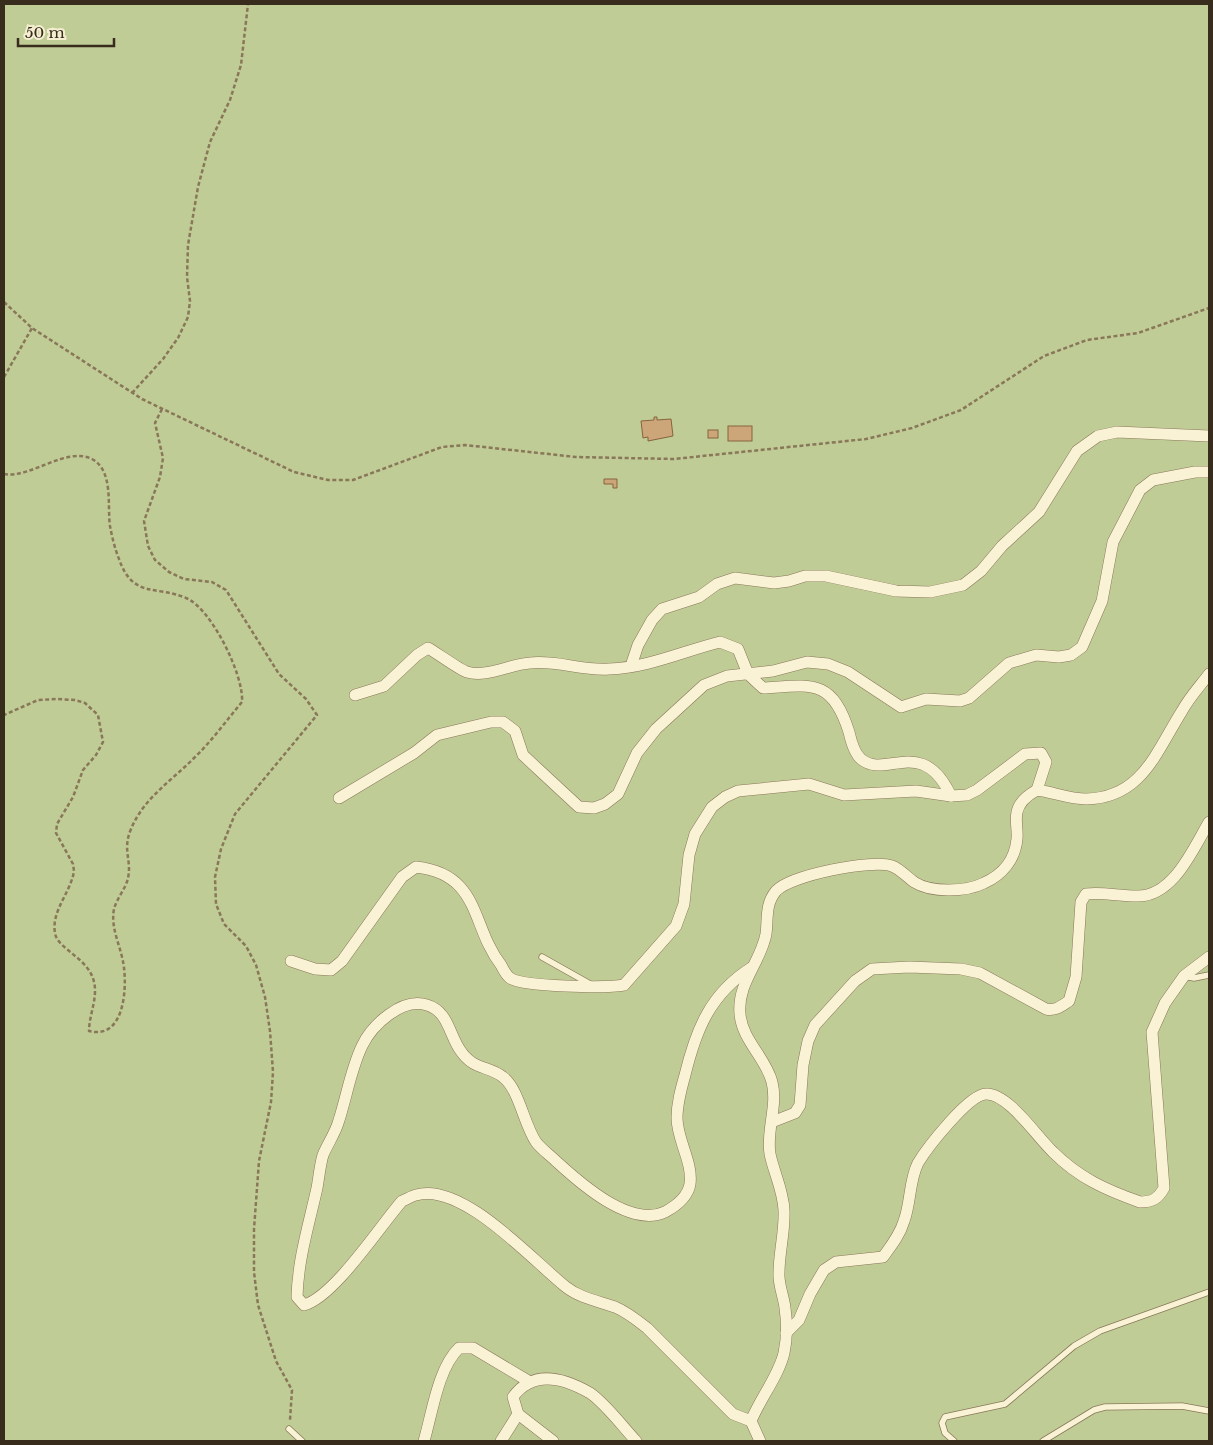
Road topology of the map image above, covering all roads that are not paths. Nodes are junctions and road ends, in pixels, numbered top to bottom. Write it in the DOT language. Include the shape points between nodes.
graph roads {
  1 [pos="1209,436"];
  2 [pos="1209,472"];
  3 [pos="631,666"];
  4 [pos="748,674"];
  5 [pos="1209,674"];
  6 [pos="355,695"];
  7 [pos="1036,790"];
  8 [pos="951,796"];
  9 [pos="339,798"];
  10 [pos="1209,822"];
  11 [pos="542,957"];
  12 [pos="1209,957"];
  13 [pos="291,960"];
  14 [pos="751,968"];
  15 [pos="1209,975"];
  16 [pos="1184,976"];
  17 [pos="591,985"];
  18 [pos="772,1122"];
  19 [pos="1209,1292"];
  20 [pos="786,1333"];
  21 [pos="530,1382"];
  22 [pos="1209,1412"];
  23 [pos="518,1414"];
  24 [pos="751,1421"];
  25 [pos="289,1429"];
  26 [pos="302,1441"];
  27 [pos="424,1441"];
  28 [pos="501,1441"];
  29 [pos="553,1441"];
  30 [pos="636,1441"];
  31 [pos="760,1441"];
  32 [pos="954,1441"];
  33 [pos="1043,1441"];
  1 -- 3 [label="street" via="1117,432 1098,436 1076,451 1039,512 963,585 930,592 896,590 826,576 774,582 735,578 662,609 638,645"];
  2 -- 4 [label="street" via="1153,480 1140,490 1113,542 1102,602 1082,647 1071,654 1059,657 1036,655 1009,662 969,698 960,701 926,699 901,707 848,672 828,664 807,662"];
  3 -- 4 [label="street" via="720,642 738,649"];
  3 -- 6 [label="street" via="611,670 540,662 515,664 481,673 466,672 428,648 384,686"];
  4 -- 8 [label="street" via="763,688 807,685 820,688 831,696 844,717 860,759 869,764 921,763 946,785"];
  4 -- 9 [label="street" via="727,676 704,685 683,702 637,753 618,794 594,808 579,807 523,755 515,732 503,722 437,735 414,753"];
  5 -- 7 [label="street" via="1183,708 1147,770 1131,786 1112,794 1085,799"];
  7 -- 8 [label="street" via="1046,762 1041,753 1025,754 977,790 967,795"];
  7 -- 14 [label="street" via="1025,797 1016,812 1014,852 998,876 981,885 932,888 916,883 893,866 874,864 811,874 794,880 777,891 769,903 766,935"];
  8 -- 17 [label="street" via="916,790 844,795 809,784 738,791 725,797 712,807 695,834 689,855 684,904 676,926 624,985 612,988"];
  10 -- 18 [label="street" via="1177,873 1154,894 1086,894 1081,902 1076,977 1070,1001 1058,1008 1046,1009 980,973 961,969 872,969 855,981 815,1025 803,1065 800,1105 795,1113"];
  11 -- 17 [label="lane"];
  12 -- 16 [label="street"];
  13 -- 17 [label="street" via="315,969 331,970 356,942 402,877 416,867 434,869 448,876 471,900 494,957 510,978 526,983"];
  14 -- 18 [label="street" via="743,987 740,1015 743,1028 768,1070 772,1084"];
  14 -- 24 [label="street" via="736,977 713,1005 693,1042 677,1118 689,1170 690,1183 686,1194 664,1213 649,1215 599,1198 537,1143 507,1082 503,1077 470,1064 458,1049 446,1020 436,1009 425,1004 412,1004 395,1010 362,1044 338,1123 323,1156 297,1278 297,1297 304,1304 313,1302 328,1289 402,1201 417,1194 434,1194 454,1200 476,1211 533,1256 566,1288 632,1316 733,1414"];
  15 -- 16 [label="lane"];
  16 -- 20 [label="street" via="1164,1003 1152,1032 1164,1188 1159,1198 1140,1202 1079,1176 998,1096 985,1094 973,1098 918,1164 904,1222 883,1257 836,1262 824,1270 799,1320"];
  18 -- 20 [label="street" via="770,1153 784,1208 785,1235 778,1274"];
  19 -- 32 [label="lane" via="1100,1331 1074,1346 1005,1404 945,1417 942,1423 945,1433"];
  20 -- 24 [label="street" via="778,1370"];
  21 -- 23 [label="street" via="520,1387 514,1397"];
  21 -- 27 [label="street" via="473,1348 459,1348 447,1364"];
  21 -- 30 [label="street" via="547,1378 591,1394"];
  22 -- 33 [label="lane" via="1182,1406 1105,1407 1094,1410"];
  23 -- 28 [label="street"];
  23 -- 29 [label="street"];
  24 -- 31 [label="street"];
  25 -- 26 [label="lane"];
}
